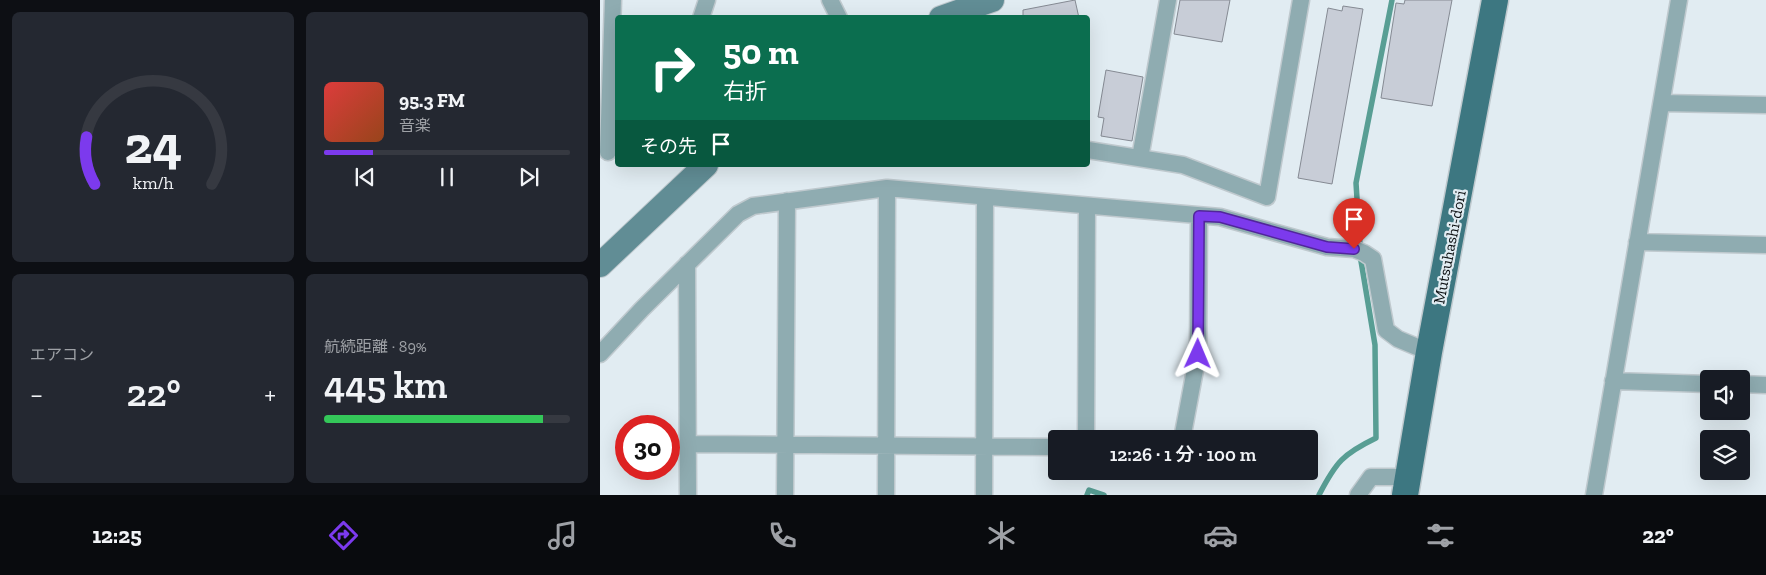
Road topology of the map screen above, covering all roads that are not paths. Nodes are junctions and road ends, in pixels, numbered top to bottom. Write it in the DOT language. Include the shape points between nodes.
graph roads {
  1 [pos="613,0"];
  2 [pos="707,0"];
  3 [pos="830,0"];
  4 [pos="992,0"];
  5 [pos="1168,0"];
  6 [pos="1301,0"];
  7 [pos="1495,0"];
  8 [pos="1679,0"];
  9 [pos="702,15"];
  10 [pos="838,15"];
  11 [pos="950,15"];
  12 [pos="1662,103"];
  13 [pos="1766,105"];
  14 [pos="1090,150"];
  15 [pos="608,152"];
  16 [pos="1140,158"];
  17 [pos="704,167"];
  18 [pos="887,188"];
  19 [pos="985,197"];
  20 [pos="787,201"];
  21 [pos="1087,206"];
  22 [pos="1199,216"];
  23 [pos="1637,242"];
  24 [pos="1766,245"];
  25 [pos="687,264"];
  26 [pos="600,265"];
  27 [pos="1429,352"];
  28 [pos="600,354"];
  29 [pos="1613,381"];
  30 [pos="1700,384"];
  31 [pos="1750,384"];
  32 [pos="1766,385"];
  33 [pos="1086,430"];
  34 [pos="1184,430"];
  35 [pos="689,444"];
  36 [pos="786,445"];
  37 [pos="887,446"];
  38 [pos="985,446"];
  39 [pos="1048,447"];
  40 [pos="1406,486"];
  41 [pos="688,495"];
  42 [pos="785,495"];
  43 [pos="886,495"];
  44 [pos="984,495"];
  45 [pos="1358,495"];
  46 [pos="1594,495"];
  1 -- 15 [label="street"];
  2 -- 9 [label="street"];
  3 -- 10 [label="street"];
  4 -- 11 [label="street"];
  5 -- 16 [label="street"];
  6 -- 16 [label="street" via="1266,197 1183,165"];
  7 -- 27 [label="main road, Mutsuhashi-dori"];
  8 -- 12 [label="street"];
  12 -- 13 [label="street"];
  12 -- 23 [label="street"];
  14 -- 16 [label="street"];
  17 -- 26 [label="street"];
  18 -- 19 [label="street"];
  18 -- 20 [label="street"];
  18 -- 37 [label="street"];
  19 -- 21 [label="street"];
  19 -- 38 [label="street"];
  20 -- 25 [label="street" via="753,206 738,214"];
  20 -- 36 [label="street"];
  21 -- 22 [label="street"];
  21 -- 33 [label="street"];
  22 -- 27 [label="street" via="1220,217 1327,247 1359,251 1373,259 1386,330 1398,339"];
  22 -- 34 [label="street" via="1198,354"];
  23 -- 24 [label="street"];
  23 -- 29 [label="street"];
  25 -- 28 [label="street"];
  25 -- 35 [label="street"];
  27 -- 40 [label="main road, Mutsuhashi-dori"];
  29 -- 30 [label="street"];
  29 -- 46 [label="street"];
  31 -- 32 [label="street"];
  35 -- 36 [label="street"];
  35 -- 41 [label="street"];
  36 -- 37 [label="street"];
  36 -- 42 [label="street"];
  37 -- 38 [label="street"];
  37 -- 43 [label="street"];
  38 -- 39 [label="street"];
  38 -- 44 [label="street"];
  40 -- 45 [label="street" via="1371,477"];
}
